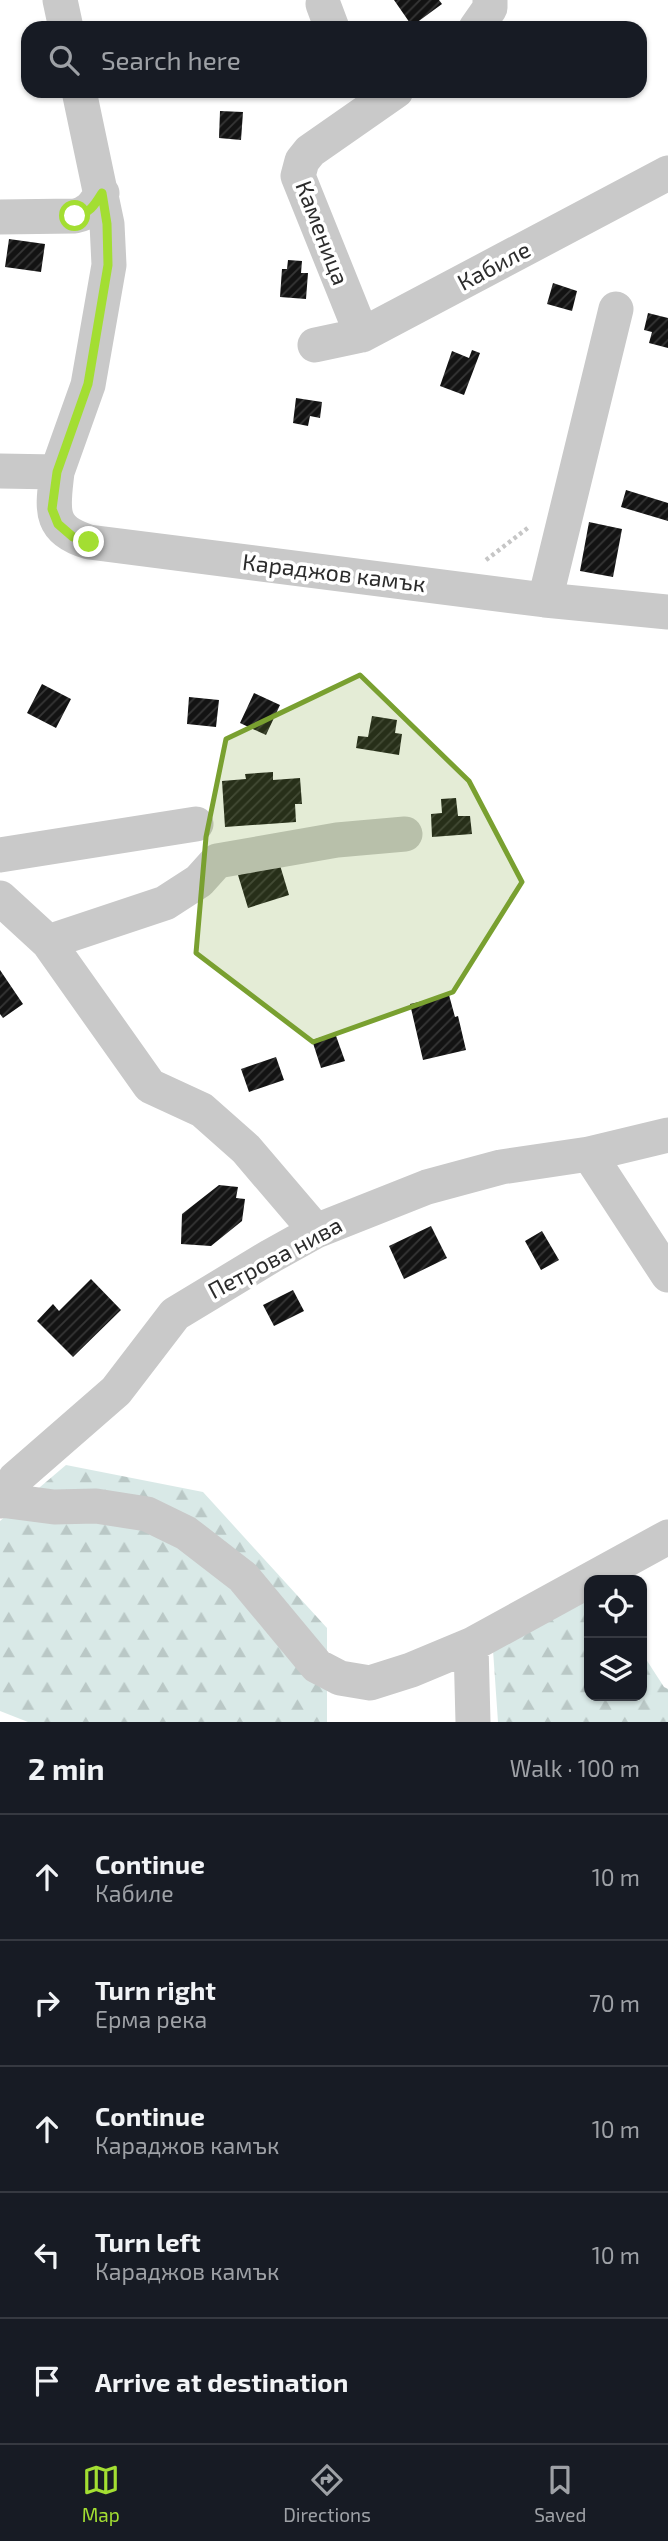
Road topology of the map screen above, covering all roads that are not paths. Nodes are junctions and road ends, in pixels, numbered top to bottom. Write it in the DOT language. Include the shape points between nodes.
graph roads {
  1 [pos="60,0"];
  2 [pos="490,0"];
  3 [pos="64,21"];
  4 [pos="481,21"];
  5 [pos="81,98"];
  6 [pos="363,101"];
  7 [pos="668,173"];
  8 [pos="102,193"];
  9 [pos="0,217"];
  10 [pos="617,309"];
  11 [pos="362,335"];
  12 [pos="315,345"];
  13 [pos="0,471"];
  14 [pos="57,472"];
  15 [pos="545,600"];
  16 [pos="668,612"];
  17 [pos="196,824"];
  18 [pos="405,834"];
  19 [pos="0,855"];
  20 [pos="0,898"];
  21 [pos="48,942"];
  22 [pos="668,1135"];
  23 [pos="589,1154"];
  24 [pos="316,1231"];
  25 [pos="668,1275"];
  26 [pos="0,1500"];
  27 [pos="668,1536"];
  28 [pos="471,1645"];
  29 [pos="473,1722"];
  1 -- 3 [label="street"];
  2 -- 4 [label="street"];
  5 -- 8 [label="street, Караджов камък"];
  6 -- 11 [label="street, Каменица" via="310,151 298,176"];
  7 -- 11 [label="street, Кабиле"];
  8 -- 9 [label="street" via="86,214"];
  8 -- 14 [label="street, Караджов камък" via="108,265 88,384"];
  10 -- 15 [label="street"];
  11 -- 12 [label="street, Кабиле"];
  13 -- 14 [label="street"];
  14 -- 15 [label="street, Караджов камък" via="52,509 58,524 73,537 89,542"];
  15 -- 16 [label="street, Караджов камък"];
  17 -- 19 [label="street"];
  18 -- 21 [label="street" via="217,860 199,881 165,903"];
  20 -- 21 [label="street"];
  21 -- 24 [label="street" via="150,1086 202,1110 246,1149"];
  22 -- 23 [label="street, Петрова нива"];
  23 -- 24 [label="street, Петрова нива" via="501,1167 427,1187"];
  23 -- 25 [label="street"];
  24 -- 26 [label="street, Петрова нива" via="175,1314 116,1391 15,1479"];
  26 -- 28 [label="street" via="147,1514 186,1533 243,1577 317,1666 340,1678 370,1683"];
  27 -- 28 [label="street"];
  28 -- 29 [label="street"];
}
